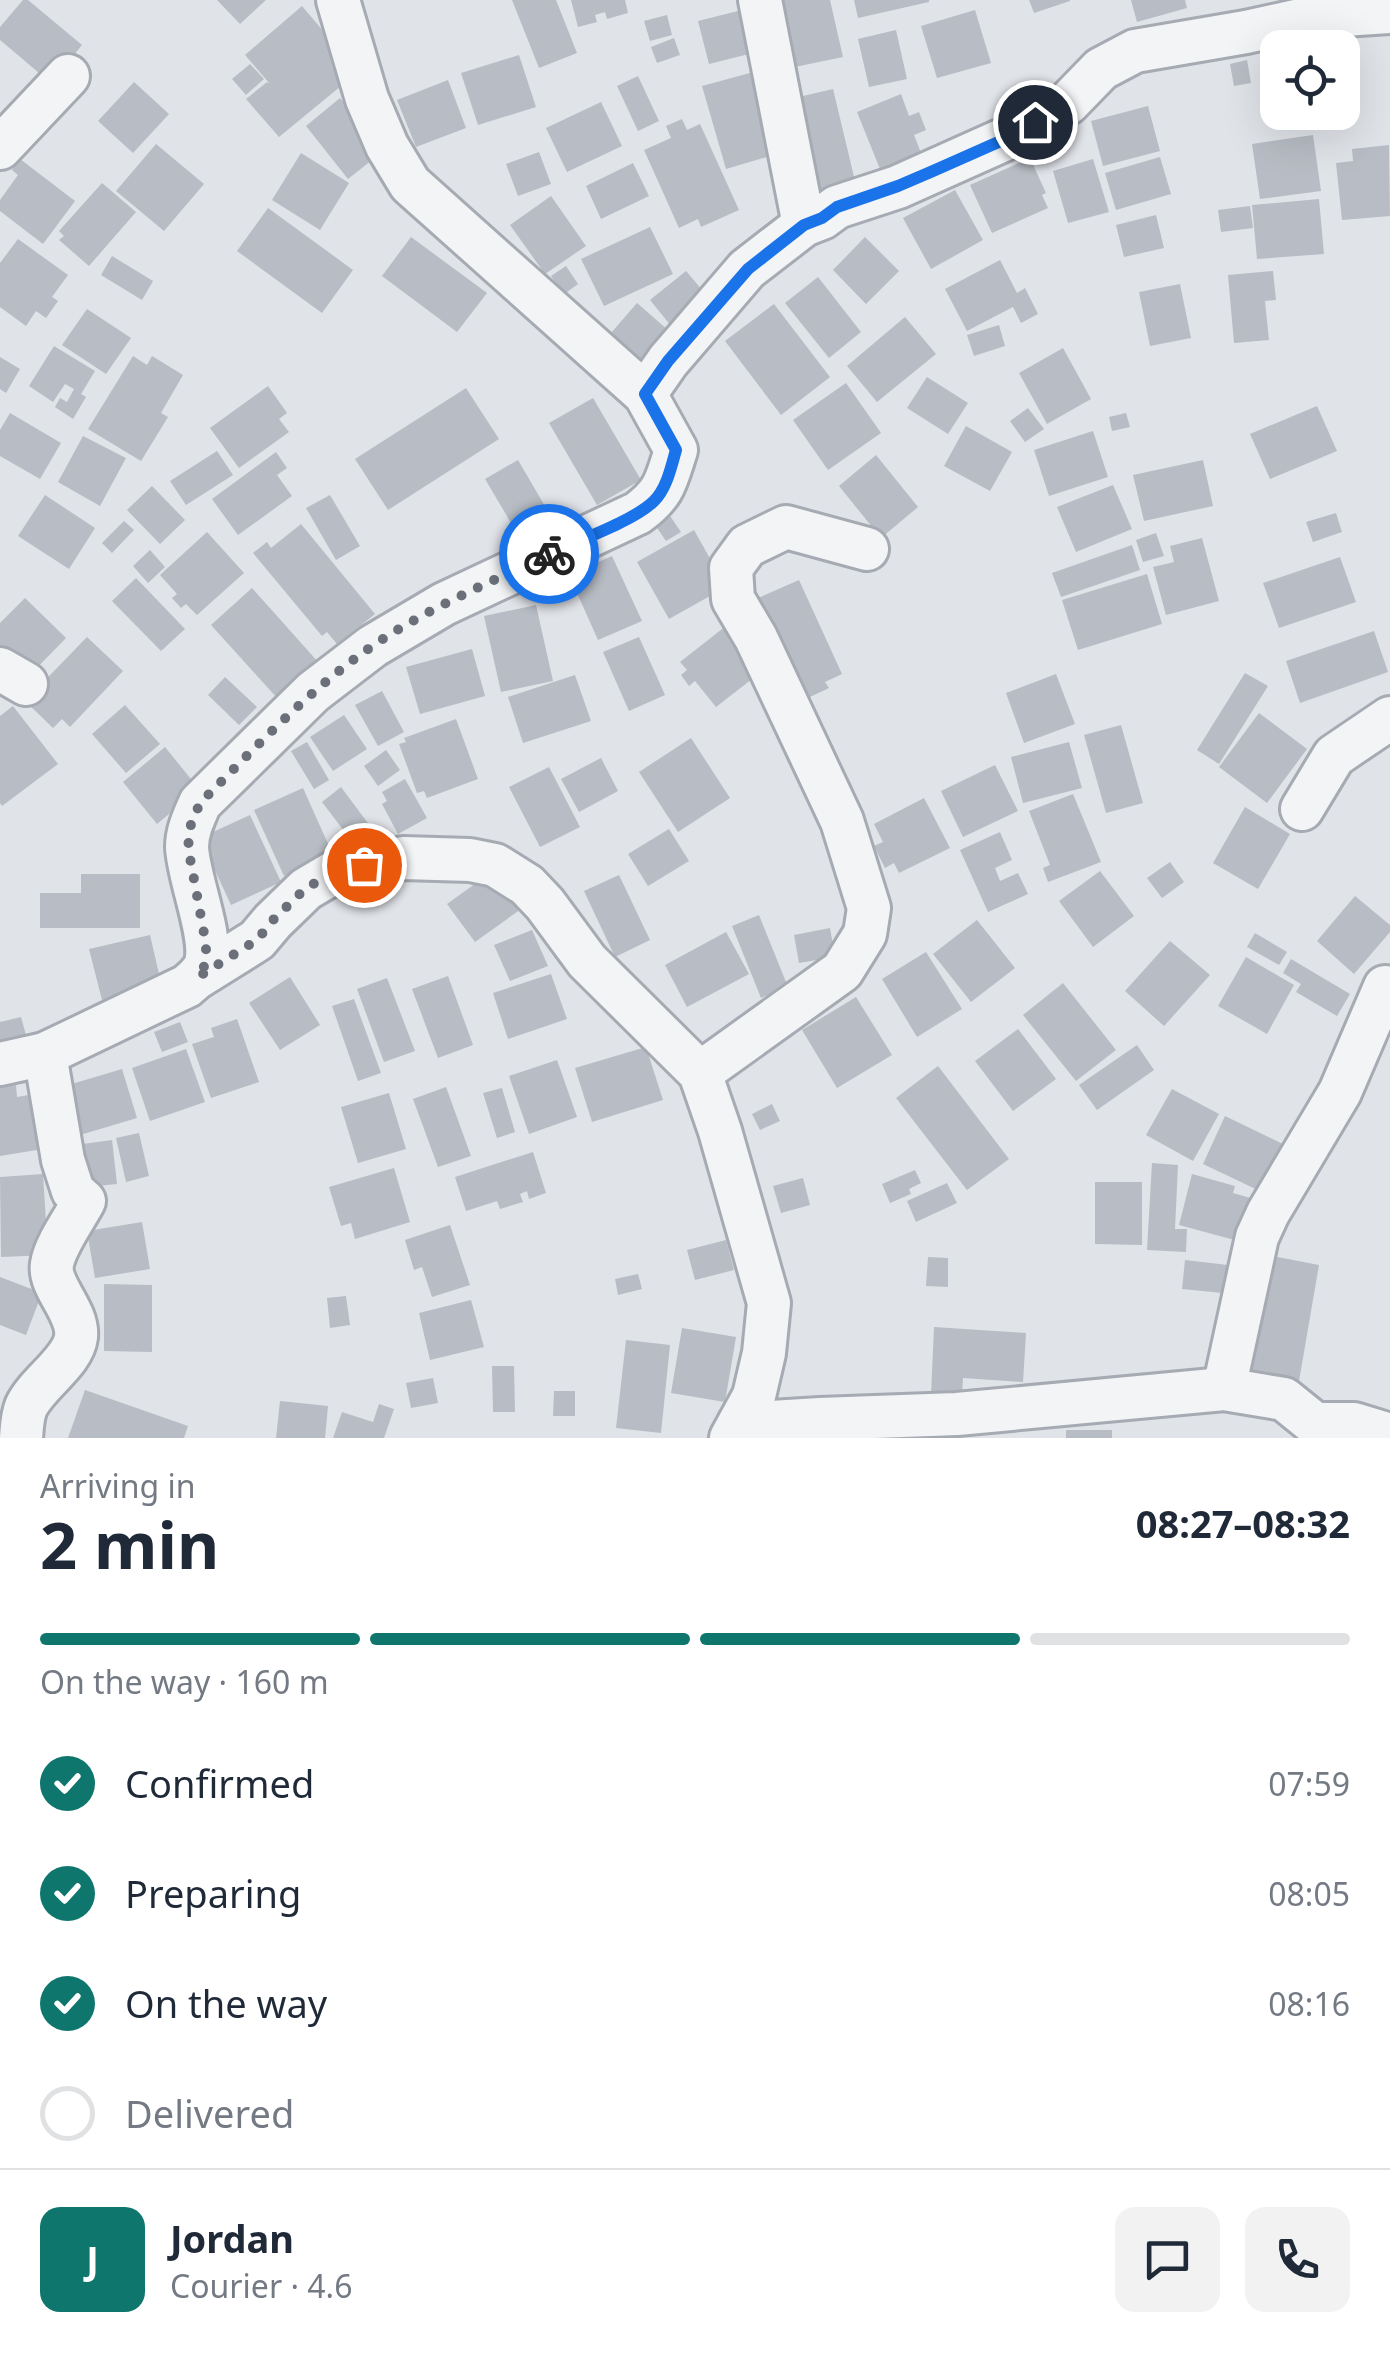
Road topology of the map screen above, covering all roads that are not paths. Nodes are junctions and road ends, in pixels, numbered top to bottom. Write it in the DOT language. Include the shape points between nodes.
graph roads {
  1 [pos="338,0"];
  2 [pos="760,0"];
  3 [pos="1390,12"];
  4 [pos="1242,16"];
  5 [pos="68,76"];
  6 [pos="0,148"];
  7 [pos="804,225"];
  8 [pos="645,394"];
  9 [pos="867,549"];
  10 [pos="1390,718"];
  11 [pos="1302,809"];
  12 [pos="198,977"];
  13 [pos="1390,992"];
  14 [pos="45,1054"];
  15 [pos="0,1064"];
  16 [pos="700,1073"];
  17 [pos="1224,1389"];
  18 [pos="735,1431"];
  19 [pos="1390,1435"];
  20 [pos="21,1438"];
  1 -- 8 [label="street" via="367,100 410,184"];
  2 -- 7 [label="street"];
  3 -- 4 [label="street"];
  4 -- 7 [label="street" via="1135,50 1101,70 1068,103 1003,140"];
  5 -- 6 [label="street"];
  7 -- 8 [label="street" via="748,269"];
  8 -- 12 [label="street" via="676,450 656,499 373,646 312,692 200,803 188,847 206,944"];
  9 -- 16 [label="street" via="786,527 747,546 731,568 732,598 842,821 869,908 865,934 842,972"];
  10 -- 11 [label="street" via="1334,756"];
  12 -- 14 [label="street"];
  12 -- 16 [label="street" via="257,940 306,888 333,873 403,858 470,860 495,865 527,885 587,961"];
  13 -- 17 [label="street" via="1385,987 1340,1092 1257,1236"];
  14 -- 15 [label="street"];
  14 -- 20 [label="street" via="63,1160 73,1191 84,1200 52,1266 76,1336 69,1355 28,1404"];
  16 -- 18 [label="street" via="769,1304 754,1396"];
  17 -- 18 [label="street"];
  17 -- 19 [label="street" via="1284,1399 1315,1424 1354,1424"];
}
